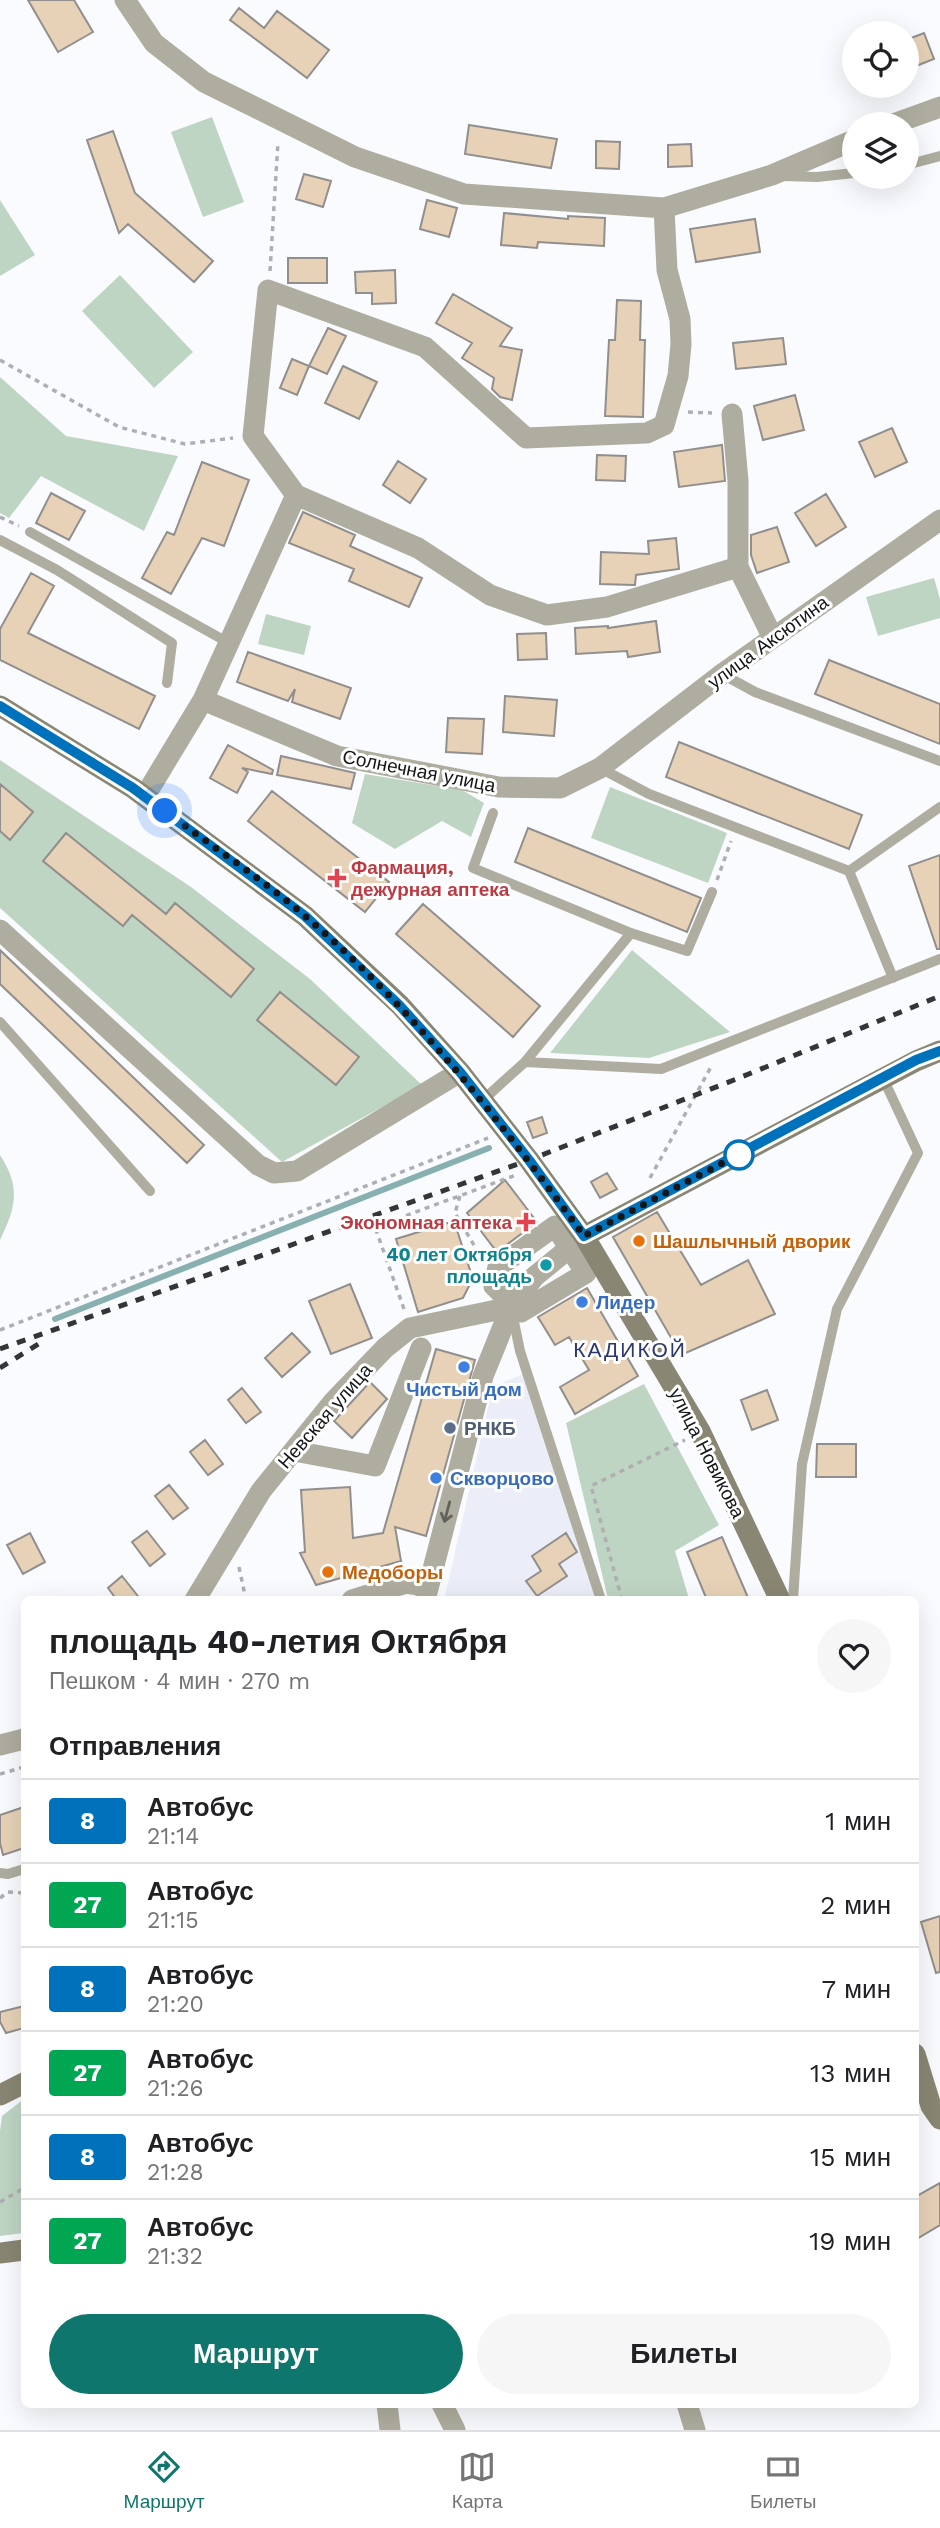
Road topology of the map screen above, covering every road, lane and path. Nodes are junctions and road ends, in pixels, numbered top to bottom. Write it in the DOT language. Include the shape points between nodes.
graph roads {
  1 [pos="125,0"];
  2 [pos="940,107"];
  3 [pos="919,115"];
  4 [pos="280,119"];
  5 [pos="842,145"];
  6 [pos="940,156"];
  7 [pos="919,162"];
  8 [pos="842,174"];
  9 [pos="772,175"];
  10 [pos="664,208"];
  11 [pos="268,290"];
  12 [pos="0,360"];
  13 [pos="668,411"];
  14 [pos="732,414"];
  15 [pos="253,436"];
  16 [pos="296,495"];
  17 [pos="0,517"];
  18 [pos="940,520"];
  19 [pos="30,532"];
  20 [pos="0,540"];
  21 [pos="738,567"];
  22 [pos="773,638"];
  23 [pos="229,643"];
  24 [pos="722,674"];
  25 [pos="167,682"];
  26 [pos="203,700"];
  27 [pos="0,706"];
  28 [pos="940,761"];
  29 [pos="600,768"];
  30 [pos="145,796"];
  31 [pos="940,807"];
  32 [pos="493,813"];
  33 [pos="736,828"];
  34 [pos="849,871"];
  35 [pos="712,892"];
  36 [pos="0,930"];
  37 [pos="631,933"];
  38 [pos="940,959"];
  39 [pos="893,978"];
  40 [pos="0,1022"];
  41 [pos="723,1045"];
  42 [pos="940,1051"];
  43 [pos="524,1062"];
  44 [pos="460,1072"];
  45 [pos="883,1078"];
  46 [pos="483,1100"];
  47 [pos="505,1130"];
  48 [pos="519,1174"];
  49 [pos="650,1178"];
  50 [pos="149,1191"];
  51 [pos="460,1196"];
  52 [pos="577,1242"];
  53 [pos="483,1259"];
  54 [pos="512,1306"];
  55 [pos="410,1328"];
  56 [pos="0,1330"];
  57 [pos="421,1348"];
  58 [pos="687,1440"];
  59 [pos="294,1451"];
  60 [pos="232,1540"];
  61 [pos="426,1593"];
  62 [pos="197,1596"];
  63 [pos="245,1596"];
  64 [pos="365,1596"];
  65 [pos="600,1596"];
  66 [pos="621,1596"];
  67 [pos="778,1596"];
  68 [pos="793,1596"];
  69 [pos="21,1740"];
  70 [pos="0,1745"];
  71 [pos="21,1767"];
  72 [pos="0,1774"];
  73 [pos="21,1870"];
  74 [pos="0,1873"];
  75 [pos="21,1893"];
  76 [pos="0,1898"];
  77 [pos="919,2067"];
  78 [pos="21,2084"];
  79 [pos="0,2095"];
  80 [pos="940,2119"];
  81 [pos="21,2191"];
  82 [pos="0,2202"];
  83 [pos="21,2250"];
  84 [pos="0,2253"];
  85 [pos="387,2408"];
  86 [pos="444,2408"];
  87 [pos="688,2408"];
  88 [pos="390,2430"];
  89 [pos="455,2430"];
  90 [pos="695,2430"];
  1 -- 4 [label="street" via="154,43 204,82"];
  2 -- 3 [label="street"];
  4 -- 10 [label="street" via="355,157 464,194"];
  4 -- 11 [label="path"];
  5 -- 9 [label="street"];
  6 -- 7 [label="lane"];
  8 -- 9 [label="lane"];
  9 -- 10 [label="street"];
  10 -- 13 [label="street" via="667,270 680,319 681,344"];
  11 -- 13 [label="street" via="425,348 526,438 647,433 664,425"];
  11 -- 15 [label="street"];
  12 -- 15 [label="path" via="119,427 186,444"];
  13 -- 14 [label="path"];
  14 -- 21 [label="street"];
  15 -- 16 [label="street"];
  16 -- 21 [label="street" via="418,548 490,595 547,615 607,607"];
  16 -- 23 [label="street"];
  17 -- 19 [label="path"];
  18 -- 22 [label="street, улица Аксютина"];
  19 -- 23 [label="lane"];
  20 -- 25 [label="lane" via="57,570 172,643"];
  21 -- 22 [label="street"];
  22 -- 24 [label="street, улица Аксютина"];
  23 -- 26 [label="street"];
  24 -- 28 [label="lane" via="755,692"];
  24 -- 29 [label="street, улица Аксютина"];
  26 -- 29 [label="street, Солнечная улица" via="337,756 499,787 560,788"];
  26 -- 30 [label="street"];
  27 -- 30 [label="main road, улица Новикова"];
  29 -- 33 [label="lane" via="649,794"];
  30 -- 44 [label="main road, улица Новикова" via="305,916 400,1006"];
  31 -- 34 [label="lane"];
  32 -- 37 [label="lane" via="473,867"];
  33 -- 34 [label="lane"];
  33 -- 35 [label="path"];
  34 -- 39 [label="lane"];
  35 -- 37 [label="lane" via="687,951"];
  36 -- 44 [label="street" via="258,1164 274,1173 297,1171"];
  37 -- 43 [label="lane"];
  38 -- 39 [label="lane"];
  39 -- 41 [label="lane"];
  40 -- 50 [label="lane"];
  41 -- 43 [label="lane" via="661,1069"];
  41 -- 49 [label="path"];
  42 -- 45 [label="main road"];
  43 -- 46 [label="lane"];
  44 -- 46 [label="main road, улица Новикова"];
  45 -- 52 [label="main road"];
  45 -- 68 [label="lane" via="918,1153 836,1309 802,1464"];
  46 -- 47 [label="main road, улица Новикова"];
  47 -- 52 [label="main road, улица Новикова"];
  47 -- 56 [label="path"];
  48 -- 51 [label="path"];
  51 -- 53 [label="path" via="455,1213"];
  51 -- 55 [label="path" via="375,1227"];
  52 -- 54 [label="street" via="534,1277"];
  52 -- 54 [label="street" via="586,1273 521,1311"];
  52 -- 54 [label="street" via="555,1226 498,1267 494,1286"];
  52 -- 67 [label="main road, улица Новикова" via="700,1430"];
  54 -- 55 [label="street, Невская улица"];
  54 -- 61 [label="street, one-way" via="483,1376"];
  54 -- 65 [label="lane" via="520,1351"];
  55 -- 59 [label="street, Невская улица" via="333,1402"];
  57 -- 59 [label="street" via="375,1466"];
  58 -- 66 [label="path" via="591,1486"];
  59 -- 60 [label="street, Невская улица" via="261,1491"];
  60 -- 62 [label="street, Невская улица"];
  60 -- 63 [label="path"];
  61 -- 64 [label="street" via="406,1583"];
  69 -- 70 [label="street"];
  71 -- 72 [label="path"];
  73 -- 74 [label="lane"];
  75 -- 76 [label="path" via="8,1892"];
  77 -- 80 [label="main road"];
  78 -- 79 [label="main road"];
  81 -- 82 [label="path"];
  83 -- 84 [label="main road"];
  85 -- 88 [label="street"];
  86 -- 89 [label="street"];
  87 -- 90 [label="street"];
}
